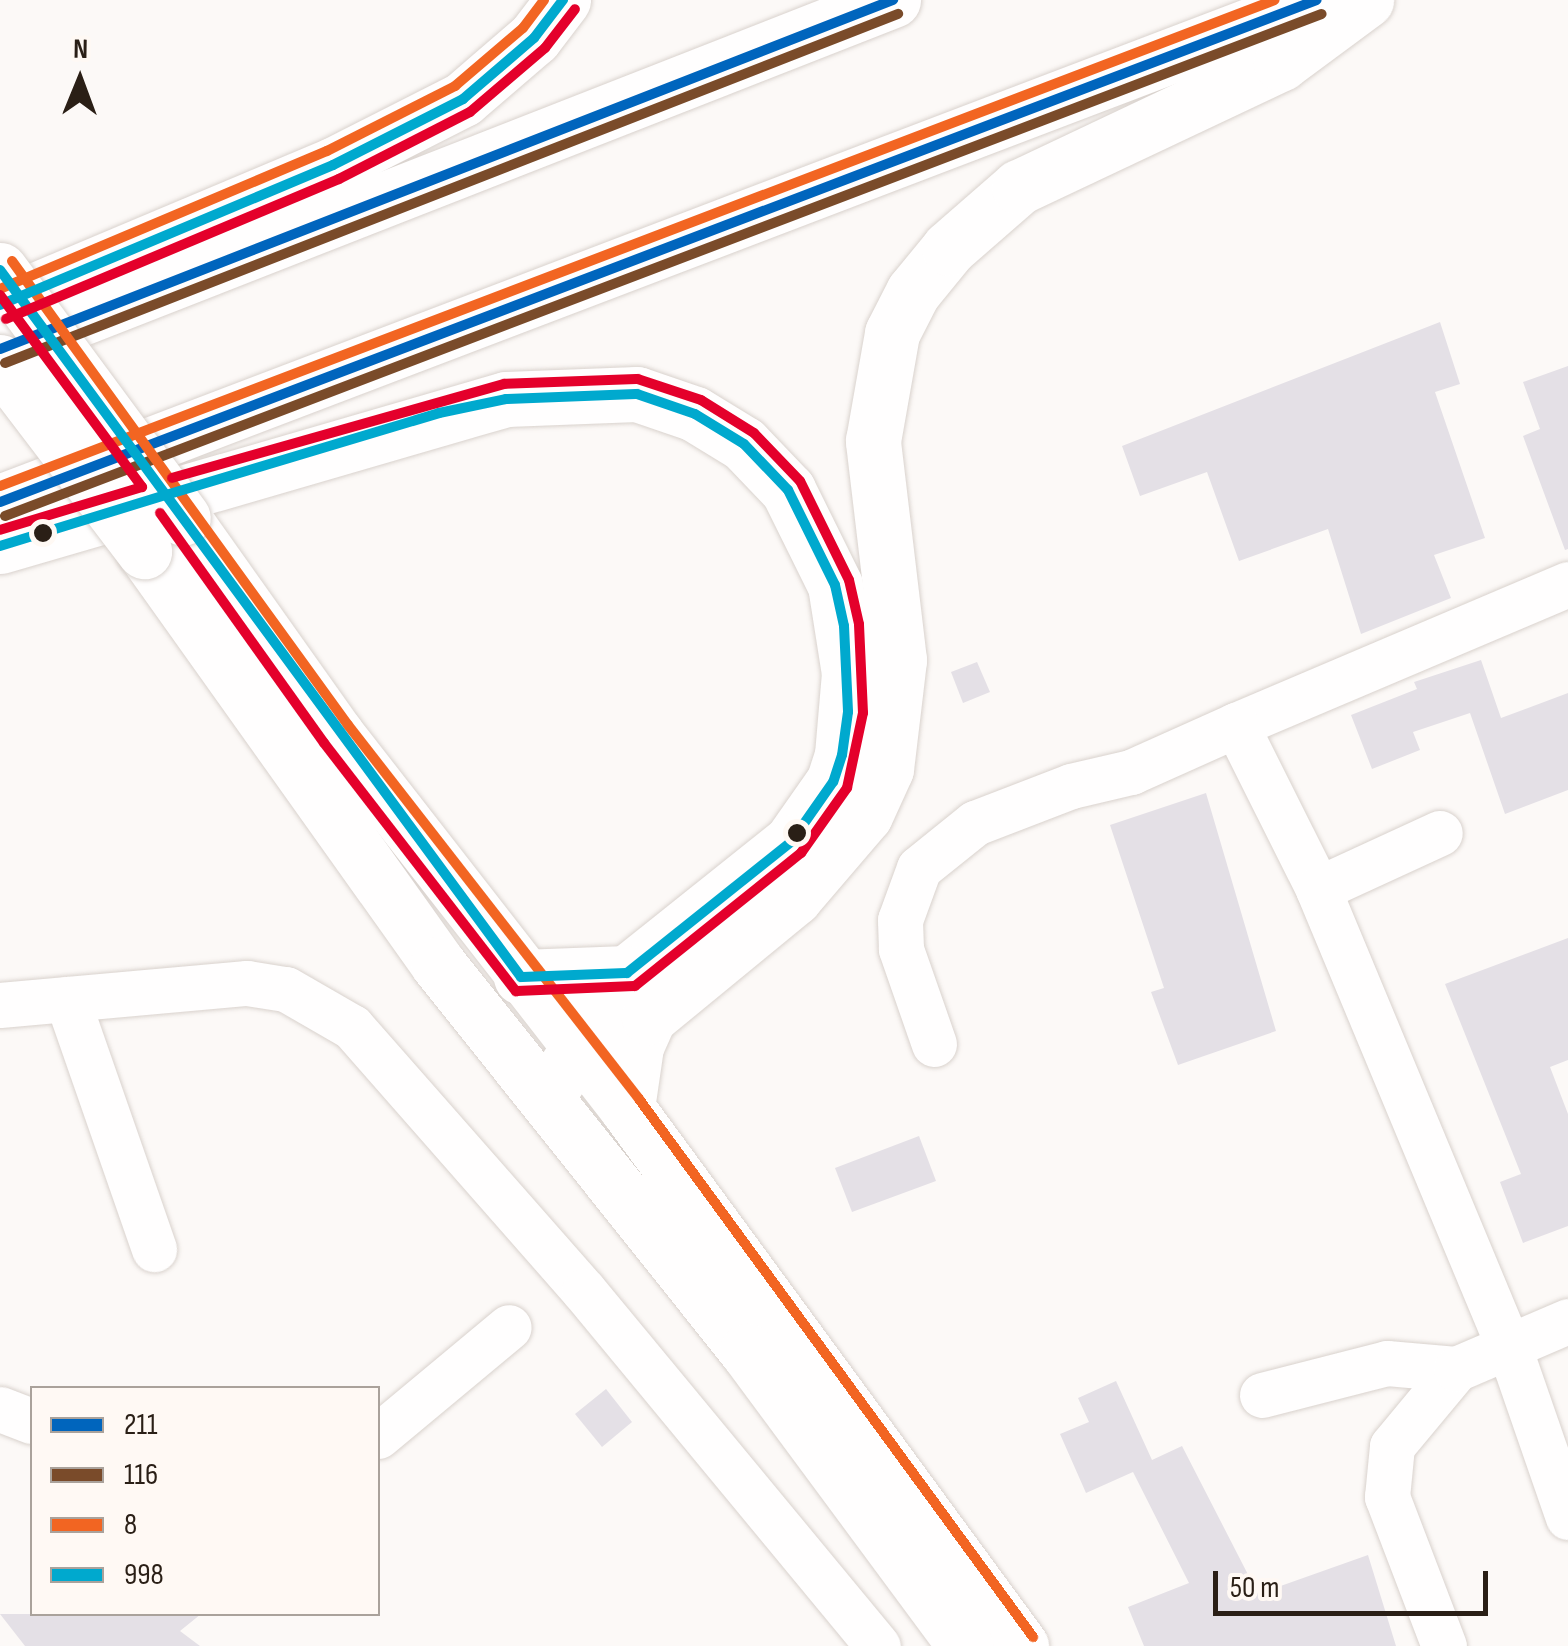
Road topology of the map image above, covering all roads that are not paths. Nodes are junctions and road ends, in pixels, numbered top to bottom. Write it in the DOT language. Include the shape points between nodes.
graph roads {
  1 [pos="563,0"];
  2 [pos="893,0"];
  3 [pos="1317,0"];
  4 [pos="1366,0"];
  5 [pos="0,270"];
  6 [pos="0,305"];
  7 [pos="0,349"];
  8 [pos="0,362"];
  9 [pos="0,502"];
  10 [pos="164,534"];
  11 [pos="0,546"];
  12 [pos="1568,584"];
  13 [pos="1236,726"];
  14 [pos="1440,833"];
  15 [pos="1318,889"];
  16 [pos="627,973"];
  17 [pos="522,977"];
  18 [pos="67,999"];
  19 [pos="0,1005"];
  20 [pos="934,1044"];
  21 [pos="576,1049"];
  22 [pos="547,1096"];
  23 [pos="627,1108"];
  24 [pos="154,1249"];
  25 [pos="1568,1321"];
  26 [pos="509,1327"];
  27 [pos="1508,1347"];
  28 [pos="1456,1369"];
  29 [pos="1262,1395"];
  30 [pos="0,1409"];
  31 [pos="30,1420"];
  32 [pos="380,1434"];
  33 [pos="1568,1518"];
  34 [pos="873,1644"];
  35 [pos="964,1646"];
  36 [pos="1021,1646"];
  37 [pos="1444,1646"];
  1 -- 6 [label="main road" via="534,38 463,99 333,165"];
  2 -- 7 [label="main road"];
  3 -- 9 [label="main road"];
  4 -- 23 [label="main road" via="1281,64 1018,186 949,248 913,292 892,333 873,440 899,660 886,769 865,816 794,898 649,1017 636,1046"];
  5 -- 10 [label="main road, bridge"];
  8 -- 10 [label="main road, bridge"];
  10 -- 17 [label="main road" via="336,734"];
  10 -- 22 [label="main road" via="438,964"];
  11 -- 16 [label="main road" via="506,399 637,394 695,414 744,444 788,490 835,585 848,674 842,754 833,782 791,842"];
  12 -- 13 [label="street"];
  13 -- 15 [label="street"];
  13 -- 20 [label="street" via="1131,772 1071,786 975,824 918,868 904,904 900,948"];
  14 -- 15 [label="street"];
  15 -- 27 [label="street"];
  16 -- 17 [label="main road"];
  16 -- 21 [label="main road"];
  17 -- 21 [label="main road"];
  18 -- 19 [label="street"];
  18 -- 24 [label="street"];
  18 -- 34 [label="street" via="247,983 286,989 352,1027 558,1261"];
  21 -- 22 [label="main road"];
  21 -- 23 [label="main road"];
  22 -- 35 [label="main road" via="747,1351"];
  23 -- 36 [label="main road"];
  25 -- 27 [label="street"];
  26 -- 32 [label="street"];
  27 -- 28 [label="street"];
  27 -- 33 [label="street"];
  28 -- 29 [label="street" via="1387,1363"];
  28 -- 37 [label="street" via="1392,1446 1387,1497"];
  30 -- 31 [label="street"];
}
